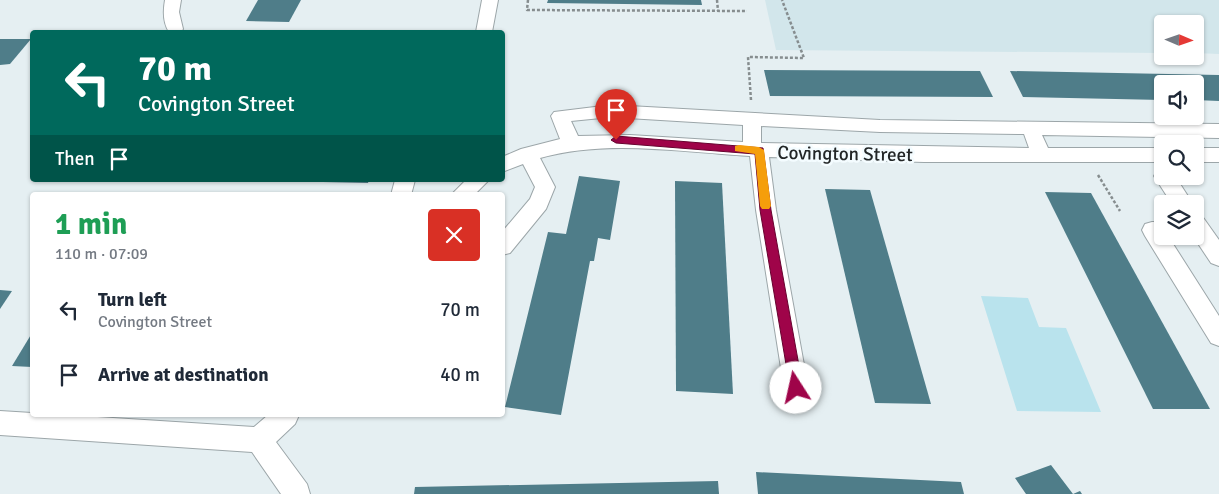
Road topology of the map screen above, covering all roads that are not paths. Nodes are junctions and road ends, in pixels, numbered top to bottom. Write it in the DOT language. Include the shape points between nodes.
graph roads {
  1 [pos="173,0"];
  2 [pos="490,0"];
  3 [pos="175,29"];
  4 [pos="484,30"];
  5 [pos="751,112"];
  6 [pos="1030,128"];
  7 [pos="1219,131"];
  8 [pos="570,143"];
  9 [pos="756,150"];
  10 [pos="528,154"];
  11 [pos="1042,155"];
  12 [pos="1154,155"];
  13 [pos="1204,155"];
  14 [pos="1219,155"];
  15 [pos="505,163"];
  16 [pos="477,182"];
  17 [pos="465,192"];
  18 [pos="1204,231"];
  19 [pos="505,243"];
  20 [pos="1161,245"];
  21 [pos="1219,257"];
  22 [pos="1219,336"];
  23 [pos="796,388"];
  24 [pos="284,417"];
  25 [pos="0,423"];
  26 [pos="259,440"];
  27 [pos="297,494"];
  1 -- 3 [label="street" via="171,12"];
  2 -- 4 [label="street"];
  5 -- 6 [label="street" via="880,126"];
  5 -- 8 [label="street" via="611,111 560,116"];
  5 -- 9 [label="street"];
  6 -- 7 [label="street"];
  6 -- 11 [label="street"];
  8 -- 9 [label="street, Covington Street" via="616,140"];
  8 -- 10 [label="street, Covington Street"];
  9 -- 11 [label="street, Covington Street"];
  9 -- 23 [label="street"];
  10 -- 15 [label="street, Covington Street"];
  10 -- 19 [label="street" via="545,187 539,203"];
  11 -- 12 [label="street, Covington Street"];
  13 -- 14 [label="street"];
  16 -- 17 [label="street"];
  18 -- 21 [label="street"];
  20 -- 22 [label="street"];
  24 -- 26 [label="street"];
  25 -- 26 [label="street"];
  26 -- 27 [label="street"];
}
